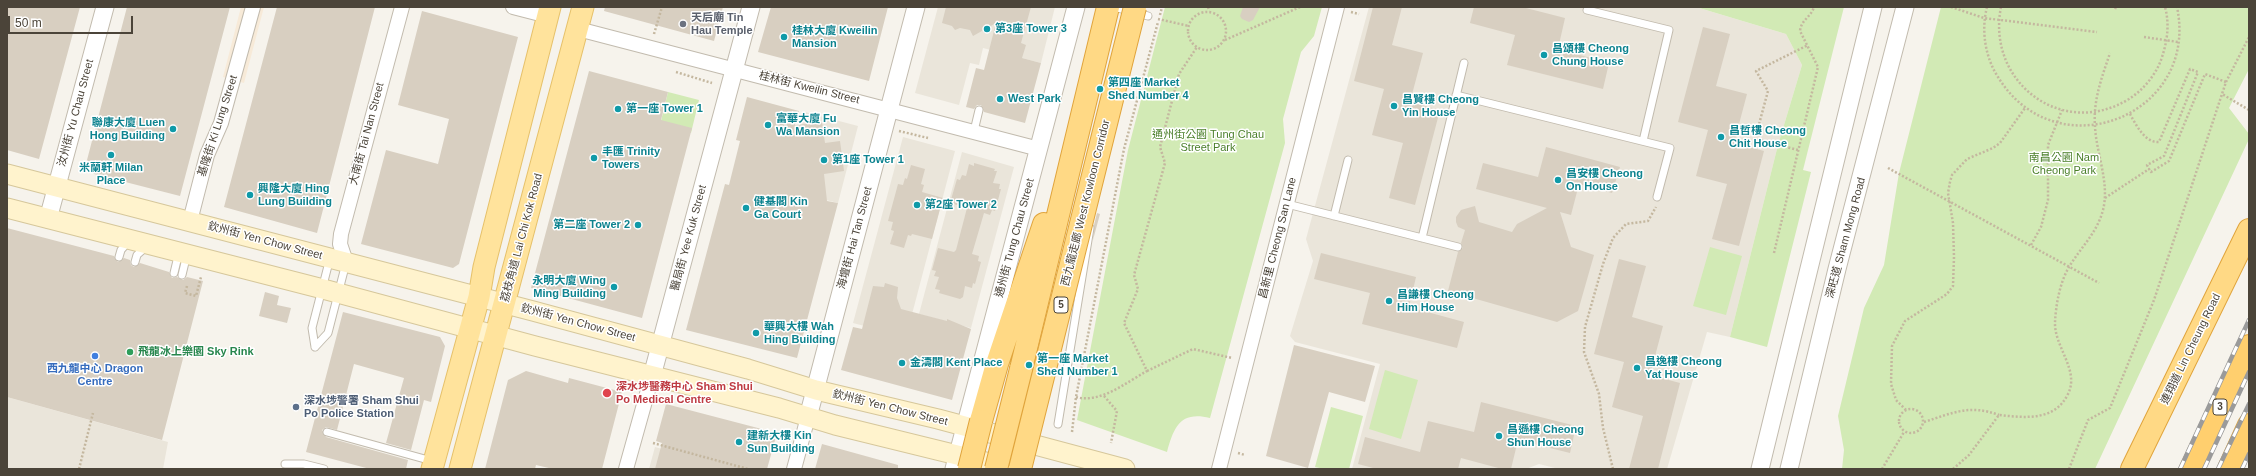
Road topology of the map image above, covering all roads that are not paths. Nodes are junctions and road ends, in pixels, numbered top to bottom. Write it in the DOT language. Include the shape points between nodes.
graph roads {
  1 [pos="105,7"];
  2 [pos="253,7"];
  3 [pos="402,7"];
  4 [pos="513,7"];
  5 [pos="583,7"];
  6 [pos="751,7"];
  7 [pos="916,7"];
  8 [pos="1076,7"];
  9 [pos="1108,7"];
  10 [pos="1114,7"];
  11 [pos="1337,7"];
  12 [pos="1873,7"];
  13 [pos="1905,7"];
  14 [pos="1587,10"];
  15 [pos="549,11"];
  16 [pos="1142,11"];
  17 [pos="578,29"];
  18 [pos="1464,63"];
  19 [pos="734,69"];
  20 [pos="1456,95"];
  21 [pos="890,109"];
  22 [pos="979,110"];
  23 [pos="974,131"];
  24 [pos="1077,135"];
  25 [pos="1101,141"];
  26 [pos="1643,141"];
  27 [pos="1039,149"];
  28 [pos="1348,160"];
  29 [pos="7,174"];
  30 [pos="57,186"];
  31 [pos="1657,197"];
  32 [pos="1287,204"];
  33 [pos="7,208"];
  34 [pos="1334,216"];
  35 [pos="48,219"];
  36 [pos="190,221"];
  37 [pos="2249,230"];
  38 [pos="1422,238"];
  39 [pos="132,240"];
  40 [pos="151,244"];
  41 [pos="1458,247"];
  42 [pos="183,253"];
  43 [pos="119,257"];
  44 [pos="338,260"];
  45 [pos="135,262"];
  46 [pos="178,274"];
  47 [pos="330,291"];
  48 [pos="479,297"];
  49 [pos="505,304"];
  50 [pos="470,328"];
  51 [pos="496,336"];
  52 [pos="660,346"];
  53 [pos="2249,346"];
  54 [pos="652,376"];
  55 [pos="816,390"];
  56 [pos="808,417"];
  57 [pos="1058,424"];
  58 [pos="2249,425"];
  59 [pos="964,427"];
  60 [pos="327,432"];
  61 [pos="285,464"];
  62 [pos="960,464"];
  63 [pos="433,465"];
  64 [pos="324,469"];
  65 [pos="460,469"];
  66 [pos="626,469"];
  67 [pos="794,469"];
  68 [pos="996,469"];
  69 [pos="1014,469"];
  70 [pos="1020,469"];
  71 [pos="1125,469"];
  72 [pos="1219,469"];
  73 [pos="1760,469"];
  74 [pos="1789,469"];
  75 [pos="2132,469"];
  76 [pos="2191,469"];
  77 [pos="2228,469"];
  1 -- 30 [label="street, 汝州街 Yu Chau Street"];
  2 -- 36 [label="street, 基隆街 Ki Lung Street" via="221,123 207,155"];
  3 -- 44 [label="street, 大南街 Tai Nan Street" via="341,234"];
  4 -- 15 [label="street"];
  5 -- 17 [label="main road, 荔枝角道 Lai Chi Kok Road"];
  6 -- 19 [label="street, 醫局街 Yee Kuk Street"];
  7 -- 21 [label="street, 海壇街 Hai Tan Street"];
  8 -- 27 [label="street, 通州街 Tung Chau Street"];
  9 -- 24 [label="highway, 西九龍走廊 West Kowloon Corridor / 5"];
  10 -- 16 [label="lane"];
  11 -- 32 [label="street, 昌新里 Cheong San Lane"];
  12 -- 73 [label="street"];
  13 -- 74 [label="street, 深旺道 Sham Mong Road"];
  14 -- 26 [label="lane" via="1669,30"];
  15 -- 48 [label="main road" via="484,268"];
  16 -- 25 [label="highway, 西九龍走廊 West Kowloon Corridor / 5, bridge"];
  17 -- 19 [label="street, 桂林街 Kweilin Street"];
  17 -- 49 [label="main road, 荔枝角道 Lai Chi Kok Road"];
  18 -- 20 [label="lane"];
  19 -- 21 [label="street, 桂林街 Kweilin Street"];
  19 -- 52 [label="street, 醫局街 Yee Kuk Street"];
  20 -- 26 [label="lane"];
  20 -- 38 [label="lane"];
  21 -- 23 [label="street, 桂林街 Kweilin Street"];
  21 -- 55 [label="street, 海壇街 Hai Tan Street"];
  22 -- 23 [label="lane"];
  23 -- 27 [label="street, 桂林街 Kweilin Street"];
  24 -- 62 [label="highway, bridge"];
  24 -- 68 [label="highway, 西九龍走廊 West Kowloon Corridor / 5, bridge" via="1067,186"];
  25 -- 57 [label="lane, bridge"];
  25 -- 70 [label="highway, 西九龍走廊 West Kowloon Corridor / 5, bridge"];
  26 -- 31 [label="lane" via="1670,148"];
  27 -- 59 [label="street, 通州街 Tung Chau Street"];
  28 -- 34 [label="lane"];
  29 -- 30 [label="main road, 欽州街 Yen Chow Street"];
  30 -- 35 [label="street, 汝州街 Yu Chau Street"];
  30 -- 36 [label="main road, 欽州街 Yen Chow Street"];
  32 -- 34 [label="lane"];
  32 -- 72 [label="street, 昌新里 Cheong San Lane"];
  33 -- 35 [label="main road"];
  34 -- 38 [label="lane"];
  35 -- 39 [label="main road"];
  36 -- 44 [label="main road, 欽州街 Yen Chow Street"];
  37 -- 75 [label="highway, 連翔道 Lin Cheung Road"];
  38 -- 41 [label="lane"];
  39 -- 40 [label="main road"];
  39 -- 43 [label="lane" via="125,244"];
  40 -- 42 [label="main road"];
  40 -- 45 [label="lane" via="142,249"];
  42 -- 46 [label="lane"];
  42 -- 47 [label="main road"];
  44 -- 47 [label="lane"];
  44 -- 47 [label="lane"];
  44 -- 48 [label="main road, 欽州街 Yen Chow Street"];
  47 -- 47 [label="lane" via="328,333 315,347 312,328"];
  47 -- 50 [label="main road"];
  48 -- 49 [label="main road, 欽州街 Yen Chow Street"];
  48 -- 50 [label="main road"];
  49 -- 51 [label="main road, 荔枝角道 Lai Chi Kok Road"];
  49 -- 52 [label="main road, 欽州街 Yen Chow Street"];
  50 -- 51 [label="main road"];
  50 -- 63 [label="main road"];
  51 -- 54 [label="main road"];
  51 -- 65 [label="main road, 荔枝角道 Lai Chi Kok Road"];
  52 -- 54 [label="street, 醫局街 Yee Kuk Street"];
  52 -- 55 [label="main road, 欽州街 Yen Chow Street"];
  53 -- 76 [label="highway, 3"];
  54 -- 56 [label="main road"];
  54 -- 66 [label="street, 醫局街 Yee Kuk Street"];
  55 -- 56 [label="street, 海壇街 Hai Tan Street"];
  55 -- 59 [label="main road, 欽州街 Yen Chow Street"];
  56 -- 62 [label="main road"];
  56 -- 67 [label="street, 海壇街 Hai Tan Street"];
  58 -- 77 [label="highway"];
  59 -- 62 [label="street, 通州街 Tung Chau Street"];
  59 -- 71 [label="main road, 欽州街 Yen Chow Street"];
  60 -- 63 [label="lane"];
  61 -- 64 [label="lane" via="304,464"];
  62 -- 69 [label="main road"];
}
